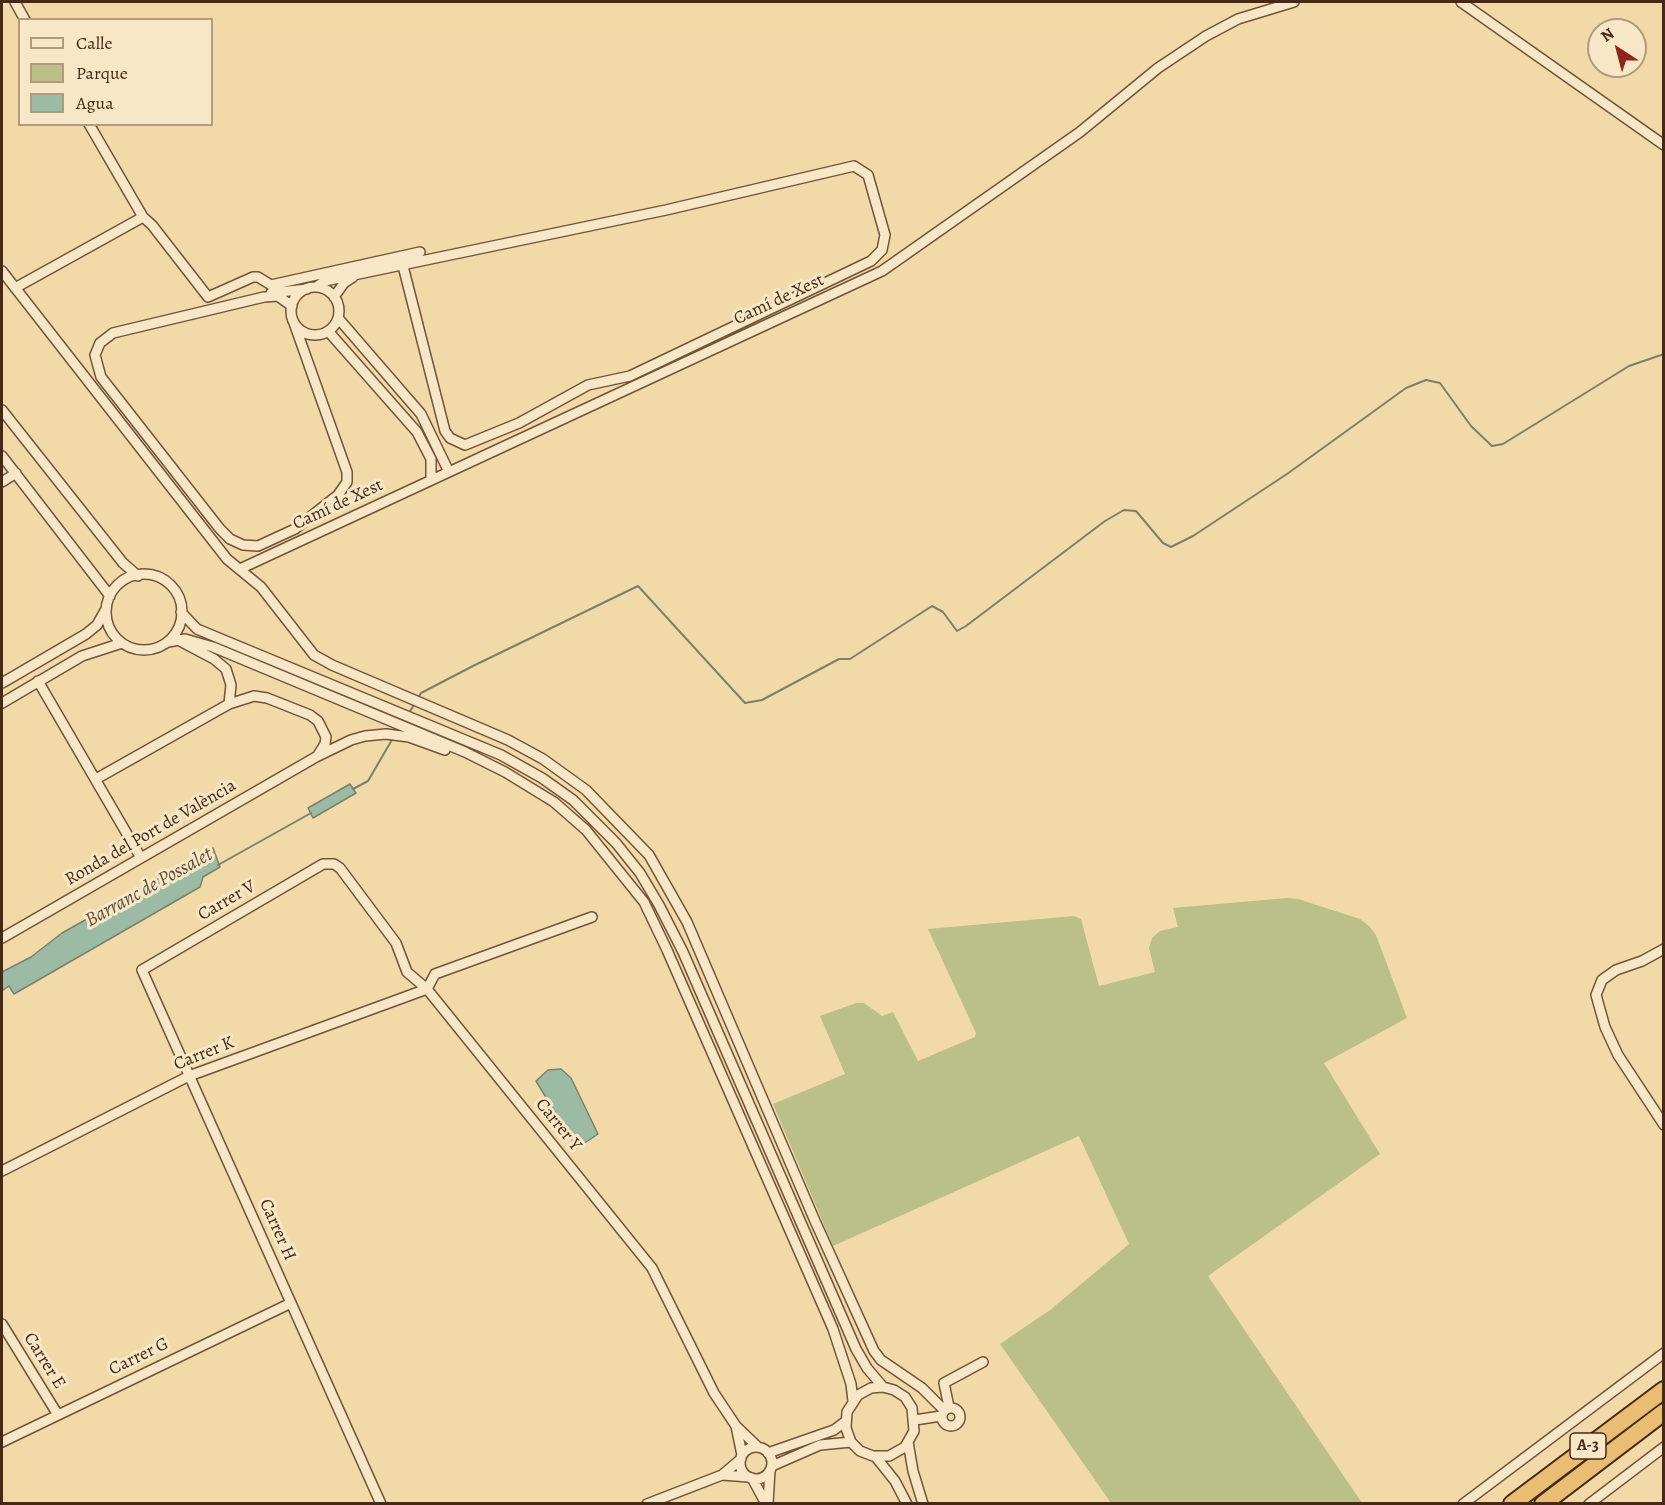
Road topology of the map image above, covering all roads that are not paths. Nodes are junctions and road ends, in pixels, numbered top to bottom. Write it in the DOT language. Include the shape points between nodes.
graph roads {
  1 [pos="15,2"];
  2 [pos="1294,2"];
  3 [pos="1461,2"];
  4 [pos="24,18"];
  5 [pos="90,126"];
  6 [pos="1664,146"];
  7 [pos="143,217"];
  8 [pos="420,252"];
  9 [pos="403,266"];
  10 [pos="2,271"];
  11 [pos="356,276"];
  12 [pos="15,288"];
  13 [pos="311,288"];
  14 [pos="264,297"];
  15 [pos="334,297"];
  16 [pos="292,306"];
  17 [pos="338,318"];
  18 [pos="294,323"];
  19 [pos="328,331"];
  20 [pos="318,335"];
  21 [pos="305,351"];
  22 [pos="2,410"];
  23 [pos="2,456"];
  24 [pos="449,472"];
  25 [pos="16,473"];
  26 [pos="431,480"];
  27 [pos="2,482"];
  28 [pos="242,568"];
  29 [pos="138,576"];
  30 [pos="110,596"];
  31 [pos="106,609"];
  32 [pos="181,612"];
  33 [pos="178,640"];
  34 [pos="168,642"];
  35 [pos="122,644"];
  36 [pos="38,681"];
  37 [pos="2,683"];
  38 [pos="2,703"];
  39 [pos="229,704"];
  40 [pos="316,757"];
  41 [pos="96,779"];
  42 [pos="141,858"];
  43 [pos="329,863"];
  44 [pos="619,869"];
  45 [pos="592,917"];
  46 [pos="2,938"];
  47 [pos="1664,948"];
  48 [pos="142,970"];
  49 [pos="427,989"];
  50 [pos="189,1076"];
  51 [pos="1664,1125"];
  52 [pos="2,1171"];
  53 [pos="291,1303"];
  54 [pos="2,1324"];
  55 [pos="1664,1353"];
  56 [pos="983,1362"];
  57 [pos="883,1387"];
  58 [pos="1664,1390"];
  59 [pos="853,1401"];
  60 [pos="945,1411"];
  61 [pos="1664,1413"];
  62 [pos="57,1415"];
  63 [pos="915,1420"];
  64 [pos="846,1421"];
  65 [pos="736,1426"];
  66 [pos="2,1442"];
  67 [pos="851,1442"];
  68 [pos="908,1442"];
  69 [pos="758,1447"];
  70 [pos="1664,1447"];
  71 [pos="768,1453"];
  72 [pos="875,1456"];
  73 [pos="742,1457"];
  74 [pos="771,1468"];
  75 [pos="722,1475"];
  76 [pos="751,1477"];
  77 [pos="666,1500"];
  78 [pos="381,1503"];
  79 [pos="647,1503"];
  80 [pos="767,1503"];
  81 [pos="907,1503"];
  82 [pos="923,1503"];
  83 [pos="1462,1503"];
  84 [pos="1512,1503"];
  85 [pos="1544,1503"];
  86 [pos="1589,1503"];
  1 -- 4 [label="street"];
  2 -- 24 [label="street, Camí de Xest" via="1238,19 1206,36 1158,68 1080,132 882,271"];
  3 -- 6 [label="street"];
  5 -- 7 [label="street"];
  7 -- 8 [label="street" via="208,297 253,277 271,285"];
  7 -- 12 [label="street"];
  9 -- 9 [label="street" via="854,166 868,175 885,235 882,250 871,261 630,376 588,385 519,423 465,445 450,438 445,430"];
  9 -- 11 [label="street"];
  10 -- 12 [label="street"];
  11 -- 13 [label="street" via="325,281"];
  11 -- 15 [label="street" via="344,283"];
  12 -- 28 [label="street" via="227,558"];
  13 -- 14 [label="street" via="295,288"];
  13 -- 15 [label="street" via="326,290"];
  13 -- 16 [label="street" via="296,298"];
  14 -- 16 [label="street" via="278,296"];
  14 -- 21 [label="street" via="112,333 100,343 95,356 100,377 220,529 243,545 258,546 295,528 338,495 347,482 347,472"];
  15 -- 17 [label="street" via="339,307"];
  16 -- 18 [label="street"];
  17 -- 19 [label="street"];
  17 -- 24 [label="street" via="421,414"];
  18 -- 20 [label="street" via="307,334"];
  18 -- 21 [label="street"];
  19 -- 20 [label="street"];
  19 -- 26 [label="street" via="417,432 431,459"];
  20 -- 21 [label="street"];
  22 -- 29 [label="street" via="118,558"];
  23 -- 25 [label="street"];
  24 -- 26 [label="street, Camí de Xest"];
  25 -- 27 [label="street"];
  25 -- 30 [label="street"];
  26 -- 28 [label="street, Camí de Xest"];
  28 -- 60 [label="street" via="314,655 543,759 586,790 649,855 687,922 874,1351 880,1360 914,1382"];
  29 -- 30 [label="street" via="119,583"];
  29 -- 32 [label="street" via="149,575 168,584 177,594"];
  30 -- 31 [label="street"];
  31 -- 35 [label="street" via="111,632"];
  31 -- 37 [label="street" via="86,634"];
  32 -- 34 [label="street" via="179,626"];
  32 -- 57 [label="street" via="197,629 501,755 573,800 616,843 640,873 683,952 856,1349"];
  33 -- 34 [label="street"];
  33 -- 39 [label="street" via="226,669 231,685"];
  33 -- 44 [label="street" via="213,647 505,772 554,802 586,830"];
  34 -- 35 [label="street" via="141,650"];
  35 -- 36 [label="street" via="81,656"];
  36 -- 38 [label="street"];
  36 -- 41 [label="street"];
  39 -- 40 [label="street" via="254,696 310,715 324,728 326,737 326,744"];
  39 -- 41 [label="street"];
  40 -- 42 [label="street, Ronda del Port de València"];
  40 -- 44 [label="street, Ronda del Port de València" via="365,735 409,737 517,785 543,802"];
  41 -- 42 [label="street"];
  42 -- 46 [label="street, Ronda del Port de València"];
  43 -- 48 [label="street, Carrer V"];
  43 -- 49 [label="street, Carrer Y" via="340,868 396,943 407,972"];
  44 -- 59 [label="street" via="644,902 667,950 833,1329 852,1384"];
  45 -- 49 [label="street" via="435,974"];
  47 -- 51 [label="street" via="1616,970 1602,980 1596,995 1618,1054"];
  48 -- 50 [label="street, Carrer H"];
  49 -- 50 [label="street, Carrer K"];
  49 -- 65 [label="street, Carrer Y" via="652,1268 714,1393"];
  50 -- 52 [label="street, Carrer K"];
  50 -- 53 [label="street, Carrer H"];
  53 -- 62 [label="street, Carrer G"];
  53 -- 78 [label="street, Carrer H"];
  54 -- 62 [label="street, Carrer E"];
  55 -- 83 [label="street"];
  56 -- 60 [label="street" via="944,1383"];
  57 -- 59 [label="street" via="871,1388"];
  57 -- 63 [label="street" via="905,1397"];
  58 -- 84 [label="highway, A-3"];
  59 -- 64 [label="street"];
  60 -- 63 [label="street"];
  61 -- 85 [label="highway, A-3"];
  62 -- 66 [label="street, Carrer G"];
  63 -- 68 [label="street"];
  64 -- 67 [label="street"];
  64 -- 71 [label="street" via="834,1430"];
  65 -- 69 [label="street, Carrer Y"];
  65 -- 73 [label="street, Carrer Y"];
  67 -- 72 [label="street" via="860,1451"];
  67 -- 74 [label="street" via="820,1445"];
  68 -- 72 [label="street" via="889,1456"];
  68 -- 82 [label="street"];
  69 -- 71 [label="street"];
  69 -- 73 [label="street"];
  70 -- 86 [label="street"];
  71 -- 74 [label="street"];
  72 -- 81 [label="street"];
  73 -- 75 [label="street"];
  73 -- 76 [label="street" via="742,1470"];
  74 -- 76 [label="street" via="764,1477"];
  74 -- 80 [label="street"];
  75 -- 76 [label="street"];
  75 -- 77 [label="street"];
  76 -- 80 [label="street"];
  77 -- 79 [label="street"];
}
